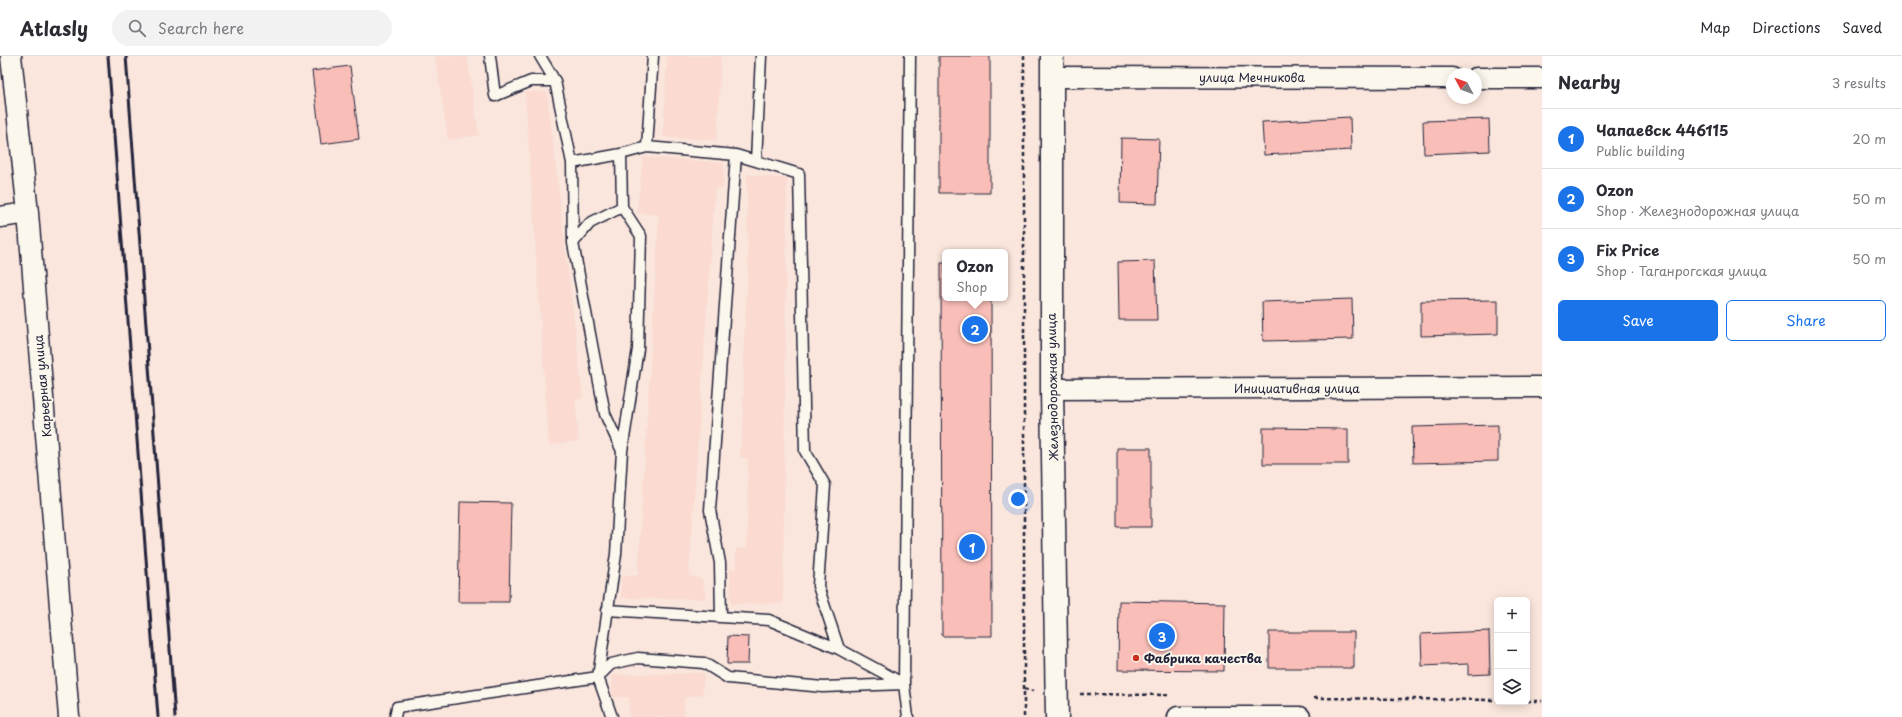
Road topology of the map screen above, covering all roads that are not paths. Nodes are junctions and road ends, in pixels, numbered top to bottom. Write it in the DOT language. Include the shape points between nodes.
graph roads {
  1 [pos="11,56"];
  2 [pos="490,56"];
  3 [pos="540,56"];
  4 [pos="653,56"];
  5 [pos="761,56"];
  6 [pos="910,56"];
  7 [pos="1052,66"];
  8 [pos="1446,78"];
  9 [pos="1482,78"];
  10 [pos="1542,78"];
  11 [pos="555,81"];
  12 [pos="647,147"];
  13 [pos="621,154"];
  14 [pos="736,155"];
  15 [pos="756,161"];
  16 [pos="572,163"];
  17 [pos="622,208"];
  18 [pos="28,213"];
  19 [pos="0,217"];
  20 [pos="573,243"];
  21 [pos="1542,387"];
  22 [pos="1052,389"];
  23 [pos="622,452"];
  24 [pos="607,610"];
  25 [pos="721,616"];
  26 [pos="839,649"];
  27 [pos="598,677"];
  28 [pos="904,684"];
  29 [pos="69,717"];
  30 [pos="395,717"];
  31 [pos="612,717"];
  32 [pos="908,717"];
  33 [pos="1057,717"];
  34 [pos="1178,717"];
  35 [pos="1224,717"];
  36 [pos="1300,717"];
  1 -- 18 [label="street, Карьерная улица"];
  2 -- 11 [label="lane" via="495,96 531,81"];
  3 -- 11 [label="lane"];
  4 -- 12 [label="lane"];
  5 -- 15 [label="lane"];
  6 -- 28 [label="lane"];
  7 -- 8 [label="street, улица Мечникова"];
  7 -- 22 [label="main road, Железнодорожная улица"];
  9 -- 10 [label="street"];
  11 -- 16 [label="lane"];
  12 -- 13 [label="lane"];
  12 -- 14 [label="lane"];
  13 -- 16 [label="lane"];
  13 -- 17 [label="lane"];
  14 -- 15 [label="lane"];
  14 -- 25 [label="lane" via="710,510 720,562"];
  15 -- 26 [label="lane" via="799,174 806,451 826,485 818,586"];
  16 -- 20 [label="lane"];
  17 -- 20 [label="lane" via="590,223"];
  17 -- 23 [label="lane" via="641,236 638,348"];
  18 -- 19 [label="street"];
  18 -- 29 [label="street, Карьерная улица"];
  20 -- 23 [label="lane" via="604,414"];
  21 -- 22 [label="street, Инициативная улица"];
  22 -- 33 [label="main road, Железнодорожная улица"];
  23 -- 24 [label="lane" via="616,554"];
  24 -- 25 [label="lane"];
  24 -- 27 [label="lane"];
  25 -- 26 [label="lane" via="769,620"];
  26 -- 28 [label="lane"];
  27 -- 28 [label="lane" via="611,664 638,658 704,663 728,678 823,687"];
  27 -- 30 [label="lane" via="397,707"];
  27 -- 31 [label="lane"];
  28 -- 32 [label="lane"];
  34 -- 35 [label="street"];
  35 -- 36 [label="street"];
}
